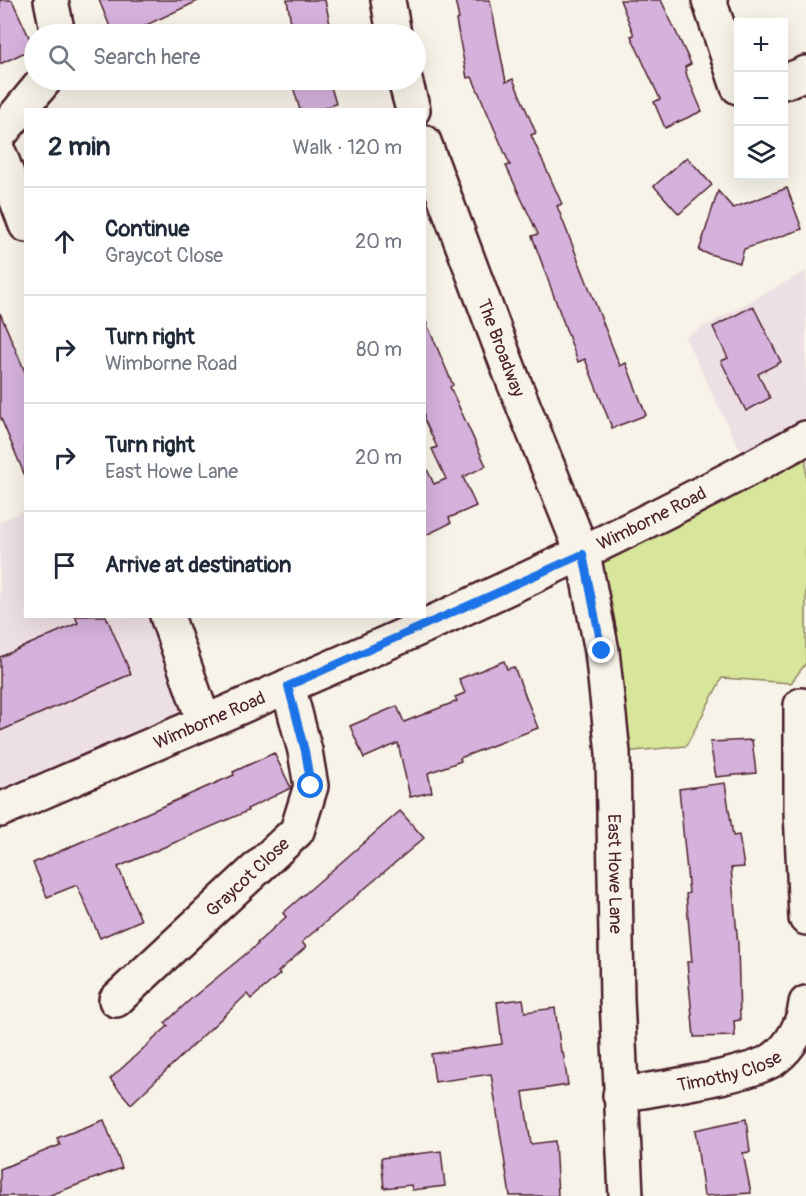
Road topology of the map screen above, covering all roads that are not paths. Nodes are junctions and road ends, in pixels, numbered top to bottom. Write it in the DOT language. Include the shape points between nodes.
graph roads {
  1 [pos="51,0"];
  2 [pos="388,0"];
  3 [pos="709,0"];
  4 [pos="56,24"];
  5 [pos="392,24"];
  6 [pos="806,72"];
  7 [pos="734,75"];
  8 [pos="788,80"];
  9 [pos="37,90"];
  10 [pos="408,90"];
  11 [pos="412,108"];
  12 [pos="0,134"];
  13 [pos="426,147"];
  14 [pos="0,155"];
  15 [pos="24,220"];
  16 [pos="806,438"];
  17 [pos="583,554"];
  18 [pos="167,618"];
  19 [pos="288,686"];
  20 [pos="801,705"];
  21 [pos="204,722"];
  22 [pos="0,810"];
  23 [pos="806,918"];
  24 [pos="116,1000"];
  25 [pos="806,1004"];
  26 [pos="620,1095"];
  27 [pos="626,1196"];
  1 -- 4 [label="street"];
  2 -- 5 [label="street"];
  3 -- 7 [label="street"];
  6 -- 8 [label="street"];
  9 -- 12 [label="street"];
  10 -- 11 [label="street"];
  13 -- 17 [label="street, The Broadway"];
  14 -- 15 [label="street"];
  16 -- 17 [label="street, Wimborne Road"];
  17 -- 19 [label="street, Wimborne Road"];
  17 -- 26 [label="street, East Howe Lane" via="602,651 613,753"];
  18 -- 21 [label="street"];
  19 -- 21 [label="street, Wimborne Road"];
  19 -- 24 [label="street, Graycot Close" via="311,786 297,831"];
  20 -- 23 [label="street"];
  21 -- 22 [label="street, Wimborne Road"];
  25 -- 26 [label="street, Timothy Close" via="804,1019 775,1059 746,1071"];
  26 -- 27 [label="street, East Howe Lane"];
}
